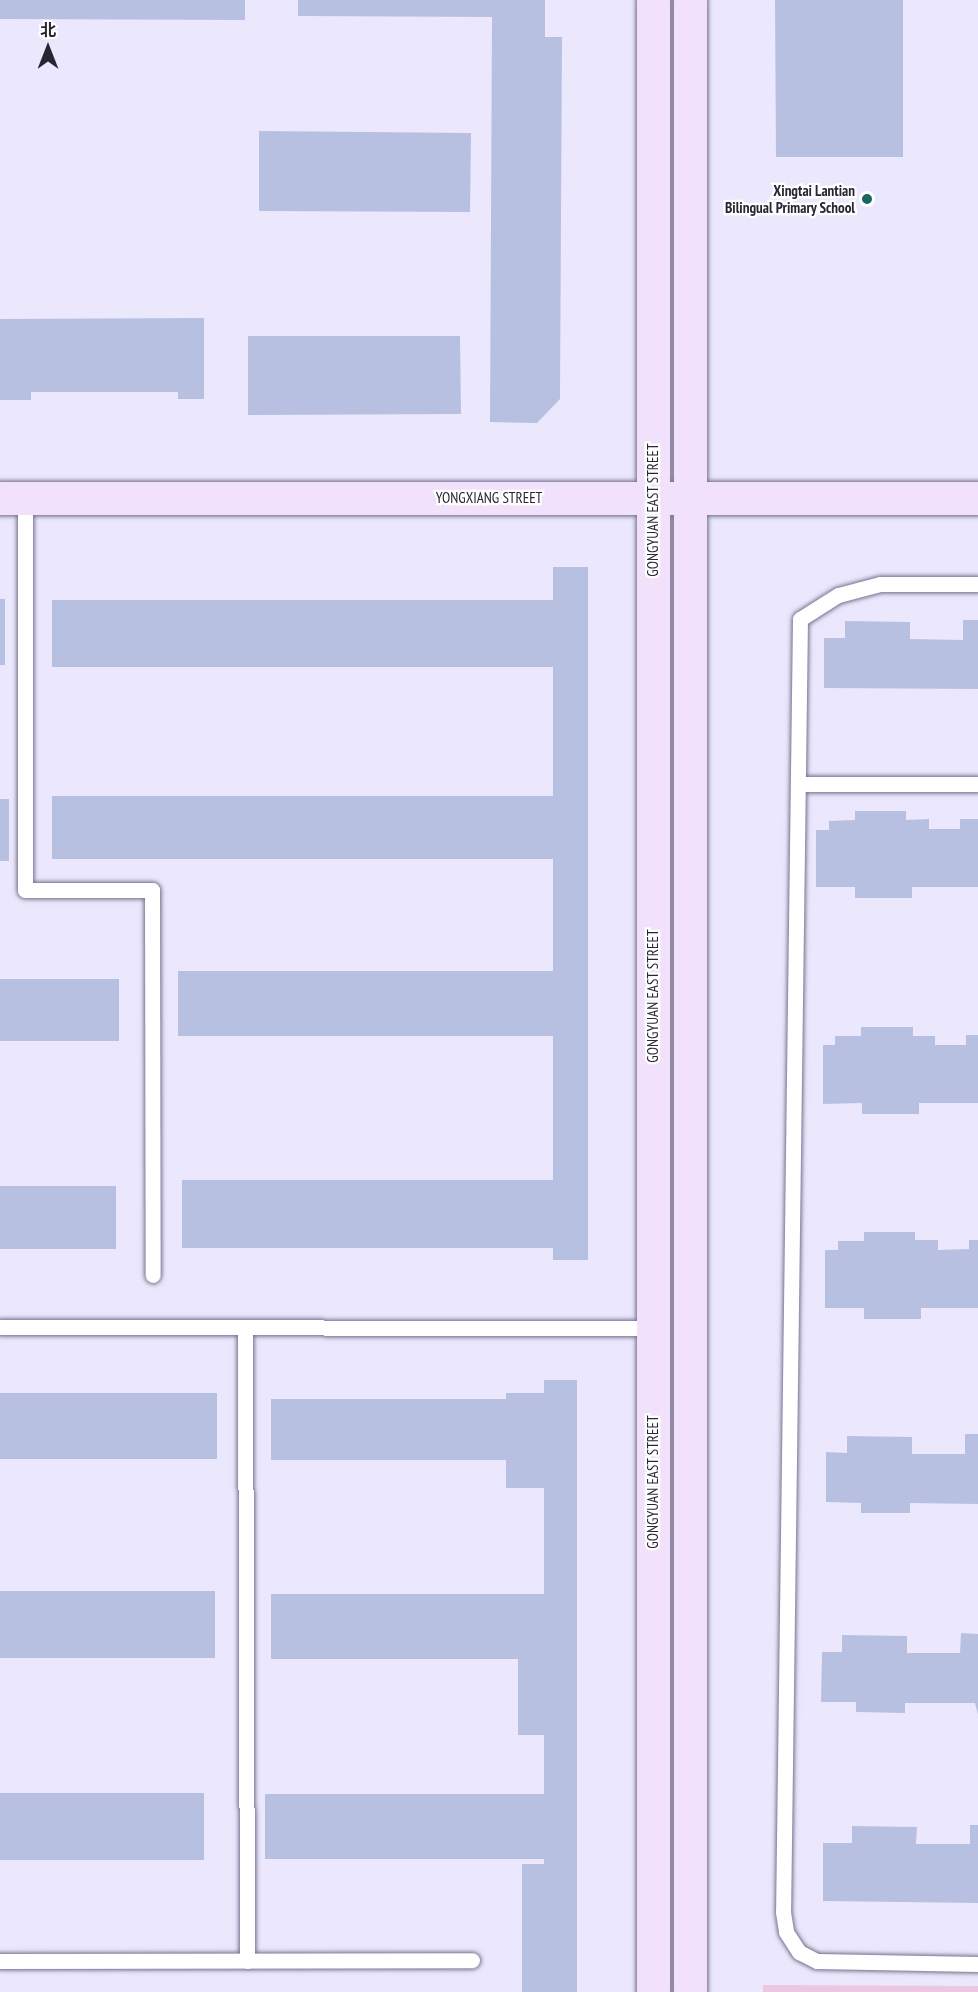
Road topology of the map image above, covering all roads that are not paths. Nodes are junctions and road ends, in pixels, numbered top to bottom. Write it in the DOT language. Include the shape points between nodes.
graph roads {
  1 [pos="653,0"];
  2 [pos="690,0"];
  3 [pos="12,498"];
  4 [pos="653,498"];
  5 [pos="690,498"];
  6 [pos="978,498"];
  7 [pos="978,584"];
  8 [pos="798,784"];
  9 [pos="978,784"];
  10 [pos="153,1275"];
  11 [pos="0,1327"];
  12 [pos="245,1327"];
  13 [pos="653,1328"];
  14 [pos="472,1960"];
  15 [pos="0,1961"];
  16 [pos="247,1961"];
  17 [pos="978,1964"];
  18 [pos="653,1992"];
  19 [pos="690,1992"];
  1 -- 4 [label="street, GONGYUAN EAST STREET"];
  2 -- 5 [label="street"];
  3 -- 4 [label="street, YONGXIANG STREET"];
  3 -- 10 [label="lane" via="25,890 152,890"];
  4 -- 5 [label="street, YONGXIANG STREET"];
  4 -- 13 [label="street, GONGYUAN EAST STREET"];
  5 -- 6 [label="street, YONGXIANG STREET"];
  5 -- 19 [label="street"];
  7 -- 8 [label="lane" via="880,584 838,595 800,619"];
  8 -- 9 [label="lane"];
  8 -- 17 [label="lane" via="783,1912 786,1932 799,1952 817,1961"];
  11 -- 12 [label="lane"];
  12 -- 13 [label="lane"];
  12 -- 16 [label="lane"];
  13 -- 18 [label="street, GONGYUAN EAST STREET"];
  14 -- 16 [label="lane"];
  15 -- 16 [label="lane"];
}
